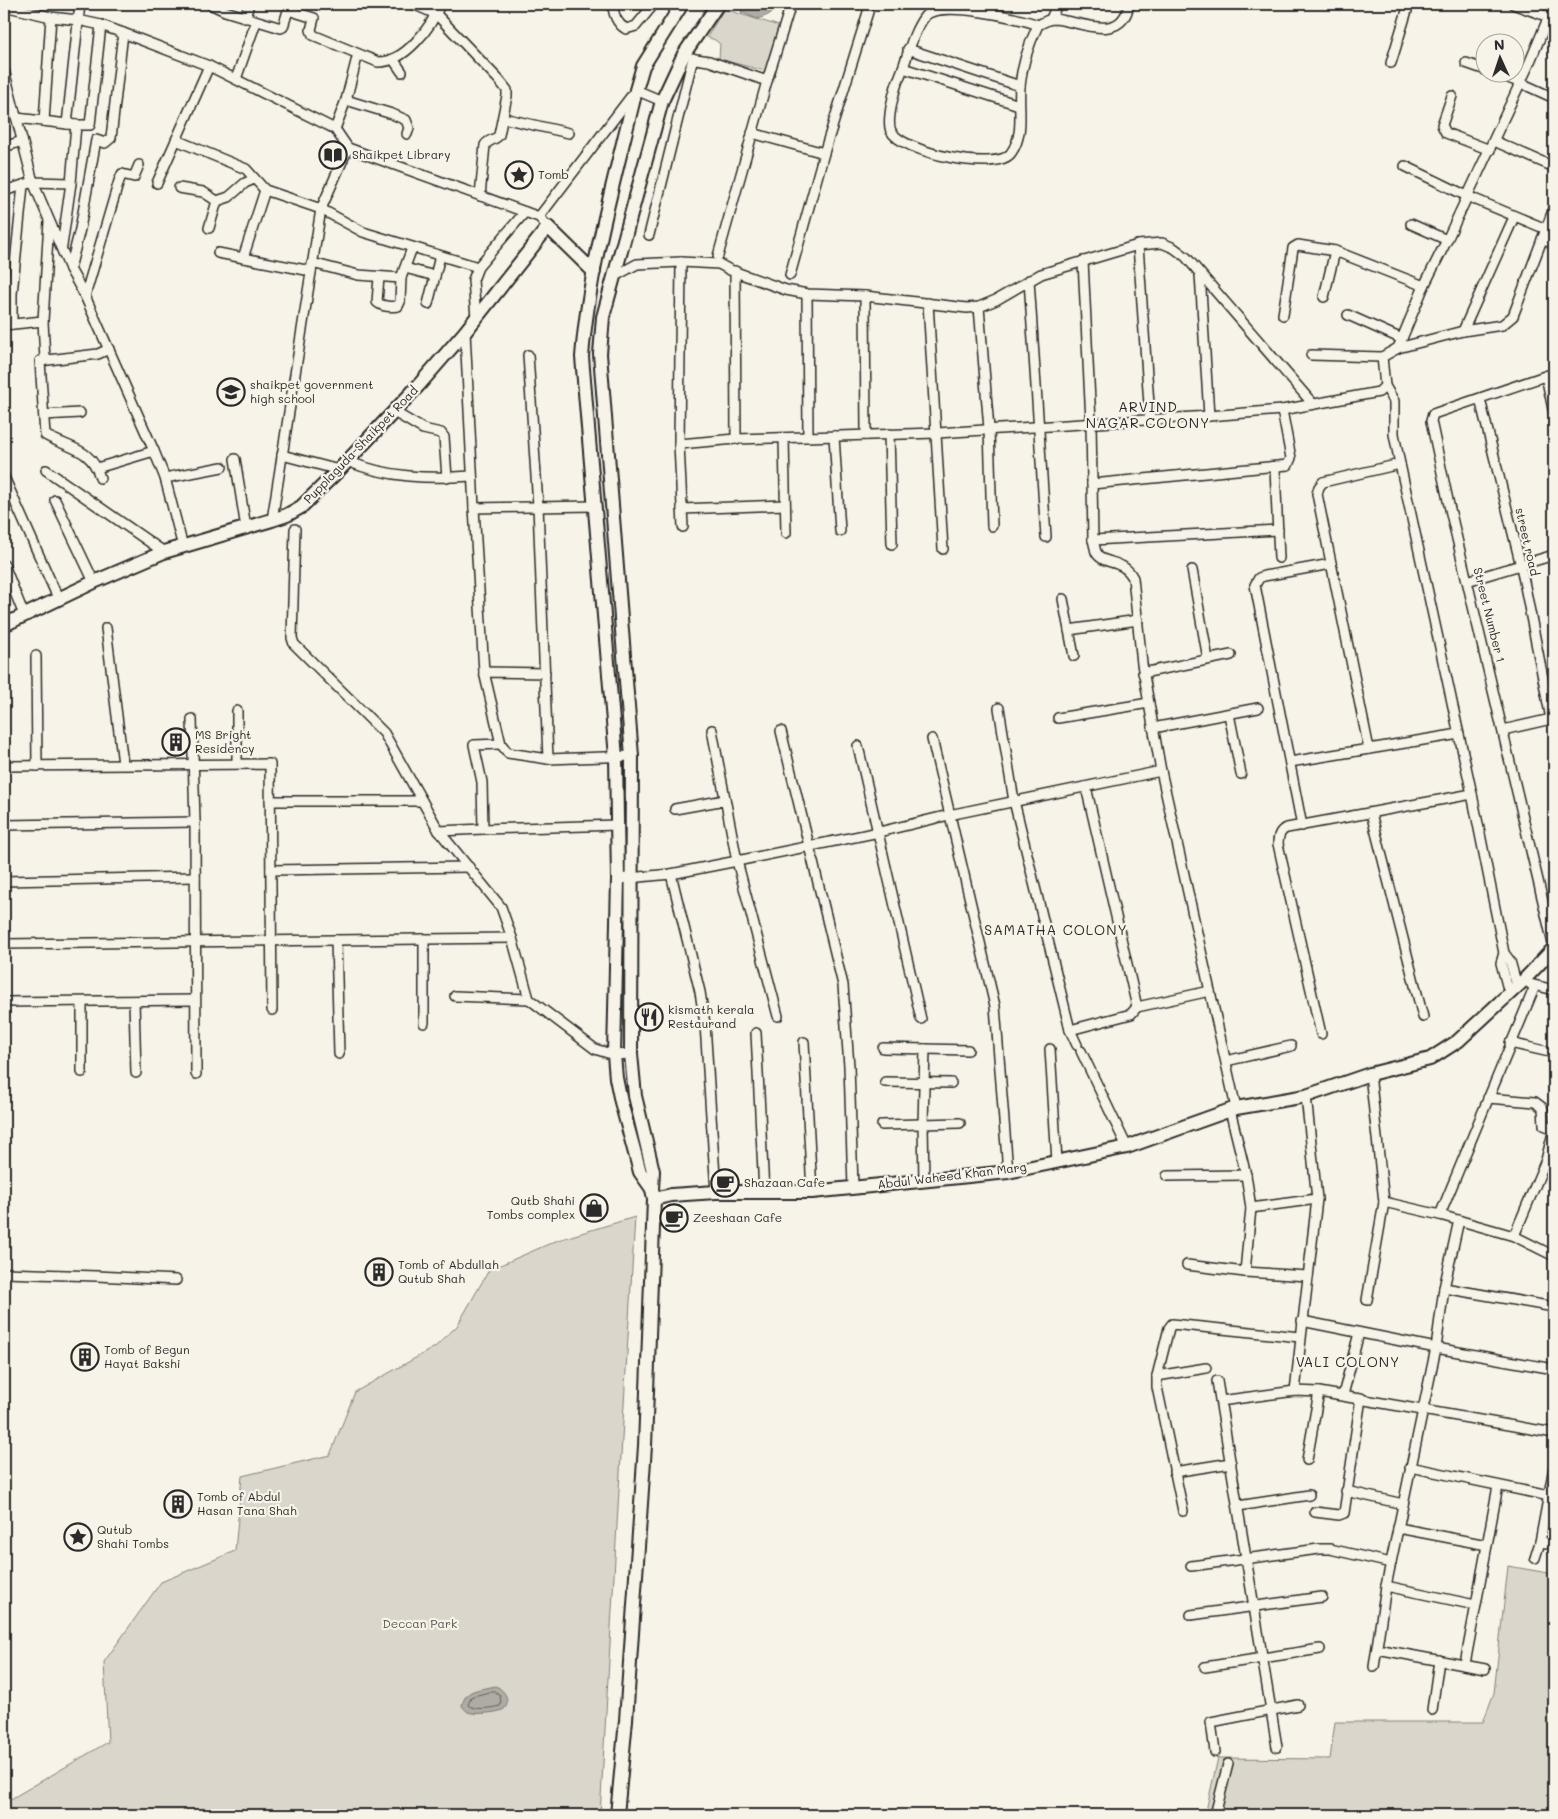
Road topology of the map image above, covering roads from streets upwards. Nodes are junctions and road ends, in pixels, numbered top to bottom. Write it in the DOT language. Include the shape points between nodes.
graph roads {
  1 [pos="80,4"];
  2 [pos="210,4"];
  3 [pos="250,4"];
  4 [pos="413,4"];
  5 [pos="440,4"];
  6 [pos="613,4"];
  7 [pos="654,4"];
  8 [pos="682,4"];
  9 [pos="718,4"];
  10 [pos="791,4"];
  11 [pos="1057,4"];
  12 [pos="1129,4"];
  13 [pos="1409,4"];
  14 [pos="1512,4"];
  15 [pos="1554,4"];
  16 [pos="4,6"];
  17 [pos="289,7"];
  18 [pos="868,12"];
  19 [pos="436,14"];
  20 [pos="51,17"];
  21 [pos="245,18"];
  22 [pos="1552,18"];
  23 [pos="1052,19"];
  24 [pos="78,20"];
  25 [pos="256,22"];
  26 [pos="101,25"];
  27 [pos="1038,25"];
  28 [pos="123,33"];
  29 [pos="908,49"];
  30 [pos="358,54"];
  31 [pos="691,57"];
  32 [pos="393,60"];
  33 [pos="1391,63"];
  34 [pos="1466,63"];
  35 [pos="209,66"];
  36 [pos="1476,66"];
  37 [pos="903,68"];
  38 [pos="4,70"];
  39 [pos="402,72"];
  40 [pos="1526,72"];
  41 [pos="236,79"];
  42 [pos="767,81"];
  43 [pos="1521,82"];
  44 [pos="1020,86"];
  45 [pos="636,90"];
  46 [pos="1452,96"];
  47 [pos="8,98"];
  48 [pos="1554,98"];
  49 [pos="346,100"];
  50 [pos="662,101"];
  51 [pos="1019,105"];
  52 [pos="17,118"];
  53 [pos="503,118"];
  54 [pos="44,121"];
  55 [pos="71,124"];
  56 [pos="335,129"];
  57 [pos="569,133"];
  58 [pos="752,133"];
  59 [pos="407,134"];
  60 [pos="22,140"];
  61 [pos="176,140"];
  62 [pos="1494,141"];
  63 [pos="4,147"];
  64 [pos="348,148"];
  65 [pos="1490,150"];
  66 [pos="824,154"];
  67 [pos="139,165"];
  68 [pos="1405,166"];
  69 [pos="1554,167"];
  70 [pos="254,179"];
  71 [pos="34,182"];
  72 [pos="71,183"];
  73 [pos="157,183"];
  74 [pos="23,185"];
  75 [pos="179,188"];
  76 [pos="4,190"];
  77 [pos="265,190"];
  78 [pos="480,196"];
  79 [pos="1467,196"];
  80 [pos="217,201"];
  81 [pos="1554,208"];
  82 [pos="321,209"];
  83 [pos="525,212"];
  84 [pos="539,217"];
  85 [pos="1514,217"];
  86 [pos="50,219"];
  87 [pos="1411,224"];
  88 [pos="548,227"];
  89 [pos="209,228"];
  90 [pos="1546,230"];
  91 [pos="649,235"];
  92 [pos="1542,239"];
  93 [pos="1447,240"];
  94 [pos="1554,244"];
  95 [pos="1138,245"];
  96 [pos="62,248"];
  97 [pos="412,248"];
  98 [pos="1336,251"];
  99 [pos="218,253"];
  100 [pos="440,256"];
  101 [pos="718,256"];
  102 [pos="243,258"];
  103 [pos="1083,261"];
  104 [pos="681,262"];
  105 [pos="312,267"];
  106 [pos="478,267"];
  107 [pos="405,268"];
  108 [pos="70,269"];
  109 [pos="735,271"];
  110 [pos="594,272"];
  111 [pos="1200,273"];
  112 [pos="790,275"];
  113 [pos="435,276"];
  114 [pos="615,276"];
  115 [pos="379,277"];
  116 [pos="401,278"];
  117 [pos="1030,280"];
  118 [pos="1424,286"];
  119 [pos="807,294"];
  120 [pos="85,296"];
  121 [pos="865,296"];
  122 [pos="1324,296"];
  123 [pos="928,303"];
  124 [pos="428,304"];
  125 [pos="980,307"];
  126 [pos="1283,315"];
  127 [pos="1348,315"];
  128 [pos="476,318"];
  129 [pos="42,321"];
  130 [pos="8,325"];
  131 [pos="1463,331"];
  132 [pos="465,332"];
  133 [pos="1402,339"];
  134 [pos="1398,348"];
  135 [pos="109,349"];
  136 [pos="528,354"];
  137 [pos="1311,355"];
  138 [pos="1382,357"];
  139 [pos="45,360"];
  140 [pos="1550,374"];
  141 [pos="1385,386"];
  142 [pos="1480,399"];
  143 [pos="1313,404"];
  144 [pos="1282,410"];
  145 [pos="394,412"];
  146 [pos="80,413"];
  147 [pos="1554,414"];
  148 [pos="44,415"];
  149 [pos="1208,416"];
  150 [pos="1150,419"];
  151 [pos="1090,422"];
  152 [pos="1040,426"];
  153 [pos="989,429"];
  154 [pos="937,432"];
  155 [pos="866,434"];
  156 [pos="889,434"];
  157 [pos="808,436"];
  158 [pos="834,436"];
  159 [pos="784,438"];
  160 [pos="736,439"];
  161 [pos="679,444"];
  162 [pos="154,451"];
  163 [pos="282,455"];
  164 [pos="234,459"];
  165 [pos="1400,464"];
  166 [pos="343,465"];
  167 [pos="222,467"];
  168 [pos="97,468"];
  169 [pos="1275,468"];
  170 [pos="46,470"];
  171 [pos="472,476"];
  172 [pos="4,477"];
  173 [pos="100,478"];
  174 [pos="164,478"];
  175 [pos="448,478"];
  176 [pos="1092,484"];
  177 [pos="55,500"];
  178 [pos="785,505"];
  179 [pos="538,506"];
  180 [pos="594,506"];
  181 [pos="474,508"];
  182 [pos="682,508"];
  183 [pos="272,520"];
  184 [pos="992,526"];
  185 [pos="683,527"];
  186 [pos="246,528"];
  187 [pos="295,529"];
  188 [pos="1278,530"];
  189 [pos="840,531"];
  190 [pos="786,533"];
  191 [pos="1046,536"];
  192 [pos="1093,540"];
  193 [pos="892,544"];
  194 [pos="183,547"];
  195 [pos="943,549"];
  196 [pos="164,552"];
  197 [pos="1554,555"];
  198 [pos="1279,558"];
  199 [pos="1331,564"];
  200 [pos="4,566"];
  201 [pos="1521,566"];
  202 [pos="1192,570"];
  203 [pos="1467,581"];
  204 [pos="94,582"];
  205 [pos="58,598"];
  206 [pos="1063,599"];
  207 [pos="24,615"];
  208 [pos="1138,620"];
  209 [pos="4,625"];
  210 [pos="106,628"];
  211 [pos="1069,630"];
  212 [pos="1231,655"];
  213 [pos="36,656"];
  214 [pos="1074,656"];
  215 [pos="1208,660"];
  216 [pos="484,672"];
  217 [pos="546,673"];
  218 [pos="1143,673"];
  219 [pos="1149,703"];
  220 [pos="999,708"];
  221 [pos="1258,708"];
  222 [pos="237,711"];
  223 [pos="1229,714"];
  224 [pos="1058,718"];
  225 [pos="1553,718"];
  226 [pos="192,719"];
  227 [pos="1152,728"];
  228 [pos="712,730"];
  229 [pos="1503,730"];
  230 [pos="781,731"];
  231 [pos="1459,734"];
  232 [pos="932,739"];
  233 [pos="500,744"];
  234 [pos="858,746"];
  235 [pos="1369,749"];
  236 [pos="632,756"];
  237 [pos="616,757"];
  238 [pos="548,759"];
  239 [pos="1290,762"];
  240 [pos="237,763"];
  241 [pos="123,764"];
  242 [pos="194,764"];
  243 [pos="4,766"];
  244 [pos="37,766"];
  245 [pos="1161,771"];
  246 [pos="1241,774"];
  247 [pos="1086,787"];
  248 [pos="1472,794"];
  249 [pos="725,800"];
  250 [pos="270,801"];
  251 [pos="1014,801"];
  252 [pos="422,802"];
  253 [pos="675,809"];
  254 [pos="1372,813"];
  255 [pos="949,815"];
  256 [pos="194,822"];
  257 [pos="4,825"];
  258 [pos="618,825"];
  259 [pos="1302,826"];
  260 [pos="483,830"];
  261 [pos="439,831"];
  262 [pos="879,832"];
  263 [pos="809,846"];
  264 [pos="737,861"];
  265 [pos="469,867"];
  266 [pos="271,870"];
  267 [pos="671,874"];
  268 [pos="195,877"];
  269 [pos="632,878"];
  270 [pos="618,879"];
  271 [pos="4,881"];
  272 [pos="512,938"];
  273 [pos="424,939"];
  274 [pos="271,940"];
  275 [pos="336,940"];
  276 [pos="195,941"];
  277 [pos="4,944"];
  278 [pos="1554,948"];
  279 [pos="1521,986"];
  280 [pos="1554,990"];
  281 [pos="1210,991"];
  282 [pos="455,996"];
  283 [pos="529,998"];
  284 [pos="195,1000"];
  285 [pos="134,1001"];
  286 [pos="4,1002"];
  287 [pos="82,1002"];
  288 [pos="1137,1007"];
  289 [pos="272,1010"];
  290 [pos="778,1016"];
  291 [pos="1423,1017"];
  292 [pos="921,1019"];
  293 [pos="424,1023"];
  294 [pos="1070,1030"];
  295 [pos="756,1033"];
  296 [pos="1321,1034"];
  297 [pos="804,1042"];
  298 [pos="1510,1043"];
  299 [pos="1291,1046"];
  300 [pos="883,1048"];
  301 [pos="924,1049"];
  302 [pos="1050,1049"];
  303 [pos="968,1050"];
  304 [pos="1554,1053"];
  305 [pos="339,1054"];
  306 [pos="631,1054"];
  307 [pos="614,1055"];
  308 [pos="1226,1061"];
  309 [pos="82,1072"];
  310 [pos="136,1073"];
  311 [pos="196,1074"];
  312 [pos="1370,1074"];
  313 [pos="884,1082"];
  314 [pos="924,1083"];
  315 [pos="951,1083"];
  316 [pos="1306,1096"];
  317 [pos="1488,1098"];
  318 [pos="1233,1109"];
  319 [pos="922,1124"];
  320 [pos="960,1124"];
  321 [pos="882,1125"];
  322 [pos="1127,1147"];
  323 [pos="1057,1162"];
  324 [pos="1008,1172"];
  325 [pos="1246,1175"];
  326 [pos="1167,1176"];
  327 [pos="924,1181"];
  328 [pos="853,1188"];
  329 [pos="716,1192"];
  330 [pos="764,1192"];
  331 [pos="812,1192"];
  332 [pos="653,1194"];
  333 [pos="1317,1199"];
  334 [pos="1384,1202"];
  335 [pos="1251,1208"];
  336 [pos="1440,1215"];
  337 [pos="1459,1220"];
  338 [pos="1514,1236"];
  339 [pos="1554,1256"];
  340 [pos="1187,1265"];
  341 [pos="1245,1272"];
  342 [pos="4,1274"];
  343 [pos="1308,1276"];
  344 [pos="176,1280"];
  345 [pos="1444,1288"];
  346 [pos="1367,1300"];
  347 [pos="1554,1307"];
  348 [pos="1302,1321"];
  349 [pos="1359,1333"];
  350 [pos="1300,1337"];
  351 [pos="1436,1348"];
  352 [pos="1206,1368"];
  353 [pos="1554,1369"];
  354 [pos="1157,1376"];
  355 [pos="1217,1381"];
  356 [pos="1295,1390"];
  357 [pos="1319,1392"];
  358 [pos="1343,1395"];
  359 [pos="1361,1398"];
  360 [pos="1220,1401"];
  361 [pos="1422,1410"];
  362 [pos="1554,1433"];
  363 [pos="1307,1460"];
  364 [pos="1231,1463"];
  365 [pos="1410,1467"];
  366 [pos="1554,1467"];
  367 [pos="1174,1472"];
  368 [pos="1498,1486"];
  369 [pos="1346,1491"];
  370 [pos="1309,1495"];
  371 [pos="1552,1497"];
  372 [pos="1403,1504"];
  373 [pos="1238,1506"];
  374 [pos="1183,1512"];
  375 [pos="1315,1512"];
  376 [pos="1398,1528"];
  377 [pos="1540,1542"];
  378 [pos="1554,1544"];
  379 [pos="1487,1545"];
  380 [pos="1246,1558"];
  381 [pos="1535,1558"];
  382 [pos="1391,1563"];
  383 [pos="1191,1566"];
  384 [pos="1386,1586"];
  385 [pos="1322,1597"];
  386 [pos="1475,1605"];
  387 [pos="1254,1607"];
  388 [pos="1191,1615"];
  389 [pos="1320,1649"];
  390 [pos="1377,1649"];
  391 [pos="1263,1658"];
  392 [pos="1439,1660"];
  393 [pos="1465,1664"];
  394 [pos="1205,1667"];
  395 [pos="1374,1668"];
  396 [pos="1485,1669"];
  397 [pos="1298,1705"];
  398 [pos="1272,1710"];
  399 [pos="1432,1710"];
  400 [pos="1277,1747"];
  401 [pos="1215,1752"];
  402 [pos="1228,1764"];
  403 [pos="617,1815"];
  404 [pos="1215,1815"];
  1 -- 24 [label="street"];
  2 -- 21 [label="street"];
  3 -- 21 [label="street"];
  4 -- 19 [label="street"];
  5 -- 19 [label="street"];
  6 -- 7 [label="street" via="615,17 626,29 636,26"];
  8 -- 45 [label="street" via="643,66"];
  9 -- 31 [label="street"];
  10 -- 42 [label="street"];
  11 -- 23 [label="street"];
  12 -- 23 [label="street" via="1125,17 1119,23 1097,29"];
  13 -- 33 [label="street"];
  14 -- 22 [label="street"];
  15 -- 22 [label="street"];
  16 -- 20 [label="street"];
  17 -- 25 [label="street" via="282,28"];
  17 -- 30 [label="street" via="314,18 312,34"];
  18 -- 66 [label="street"];
  19 -- 32 [label="street" via="421,36"];
  19 -- 53 [label="street" via="507,90"];
  20 -- 24 [label="street"];
  20 -- 54 [label="street"];
  21 -- 25 [label="street"];
  22 -- 40 [label="street"];
  23 -- 27 [label="street"];
  24 -- 26 [label="street"];
  24 -- 55 [label="street"];
  25 -- 41 [label="street"];
  26 -- 28 [label="street"];
  26 -- 55 [label="street" via="90,125"];
  27 -- 29 [label="street" via="992,12 940,8 925,16"];
  27 -- 44 [label="street" via="1027,48"];
  28 -- 35 [label="street"];
  28 -- 108 [label="street" via="110,138 105,143 96,140"];
  29 -- 37 [label="street"];
  29 -- 44 [label="street"];
  30 -- 32 [label="street" via="378,62"];
  30 -- 49 [label="street"];
  31 -- 42 [label="street"];
  31 -- 50 [label="street"];
  31 -- 91 [label="street"];
  32 -- 39 [label="street"];
  34 -- 36 [label="street"];
  35 -- 41 [label="street"];
  35 -- 61 [label="street"];
  37 -- 51 [label="street"];
  37 -- 51 [label="street" via="889,123 897,138 917,148 983,162 1006,158 1012,153 1018,138"];
  38 -- 47 [label="street"];
  41 -- 56 [label="street"];
  42 -- 58 [label="street"];
  43 -- 48 [label="street"];
  43 -- 62 [label="street"];
  44 -- 51 [label="street"];
  45 -- 50 [label="street"];
  45 -- 84 [label="street"];
  45 -- 110 [label="street"];
  46 -- 65 [label="street" via="1442,125 1446,133"];
  47 -- 52 [label="street"];
  49 -- 56 [label="street"];
  49 -- 59 [label="street" via="406,120"];
  50 -- 114 [label="street"];
  52 -- 54 [label="street"];
  52 -- 60 [label="street"];
  53 -- 57 [label="street"];
  53 -- 78 [label="street" via="498,137 485,144"];
  54 -- 55 [label="street"];
  55 -- 72 [label="street"];
  56 -- 64 [label="street"];
  58 -- 66 [label="street"];
  58 -- 101 [label="street"];
  60 -- 63 [label="street"];
  60 -- 71 [label="street"];
  61 -- 70 [label="street" via="246,169"];
  61 -- 73 [label="street"];
  62 -- 65 [label="street"];
  62 -- 69 [label="street"];
  64 -- 78 [label="street"];
  64 -- 82 [label="street"];
  65 -- 79 [label="street"];
  66 -- 112 [label="street"];
  67 -- 120 [label="street" via="134,177 122,174 118,181"];
  68 -- 79 [label="street"];
  70 -- 77 [label="street"];
  70 -- 80 [label="street" via="229,197"];
  71 -- 72 [label="street"];
  71 -- 74 [label="street"];
  71 -- 86 [label="street"];
  72 -- 96 [label="street"];
  74 -- 76 [label="street"];
  74 -- 130 [label="street"];
  75 -- 80 [label="street" via="203,192"];
  77 -- 82 [label="street"];
  77 -- 102 [label="street"];
  78 -- 83 [label="street"];
  79 -- 85 [label="street"];
  79 -- 93 [label="street"];
  80 -- 89 [label="street"];
  81 -- 90 [label="street"];
  82 -- 97 [label="street" via="363,232"];
  82 -- 105 [label="street"];
  83 -- 84 [label="street"];
  83 -- 106 [label="street"];
  84 -- 88 [label="street"];
  85 -- 90 [label="street"];
  85 -- 131 [label="street"];
  86 -- 96 [label="street"];
  86 -- 129 [label="street"];
  87 -- 93 [label="street"];
  88 -- 110 [label="street"];
  88 -- 128 [label="street, Pupplaguda-Shaikpet Road"];
  90 -- 92 [label="street"];
  92 -- 94 [label="street"];
  92 -- 131 [label="street" via="1512,316 1502,325"];
  93 -- 118 [label="street"];
  95 -- 103 [label="street"];
  95 -- 111 [label="street" via="1162,243 1174,248"];
  95 -- 150 [label="street"];
  96 -- 108 [label="street"];
  97 -- 100 [label="street"];
  97 -- 107 [label="street"];
  98 -- 118 [label="street"];
  98 -- 122 [label="street"];
  98 -- 126 [label="street" via="1298,245 1293,248"];
  99 -- 102 [label="street"];
  100 -- 106 [label="street"];
  100 -- 113 [label="street"];
  102 -- 105 [label="street"];
  103 -- 117 [label="street"];
  103 -- 151 [label="street"];
  104 -- 109 [label="street" via="719,264"];
  104 -- 114 [label="street" via="637,264"];
  104 -- 161 [label="street"];
  105 -- 115 [label="street"];
  105 -- 163 [label="street"];
  106 -- 128 [label="street" via="473,280"];
  107 -- 113 [label="street"];
  107 -- 116 [label="street"];
  108 -- 120 [label="street"];
  109 -- 119 [label="street" via="786,290"];
  109 -- 160 [label="street"];
  110 -- 114 [label="street"];
  110 -- 180 [label="street" via="582,357"];
  111 -- 143 [label="street"];
  111 -- 149 [label="street"];
  113 -- 124 [label="street"];
  114 -- 236 [label="street" via="603,317 600,354"];
  115 -- 116 [label="street"];
  115 -- 116 [label="street" via="378,302 395,307 400,302"];
  117 -- 125 [label="street"];
  117 -- 152 [label="street"];
  118 -- 133 [label="street"];
  119 -- 121 [label="street"];
  119 -- 157 [label="street"];
  120 -- 135 [label="street"];
  121 -- 123 [label="street"];
  121 -- 155 [label="street"];
  123 -- 125 [label="street"];
  123 -- 154 [label="street"];
  125 -- 153 [label="street"];
  127 -- 133 [label="street"];
  128 -- 132 [label="street, Pupplaguda-Shaikpet Road"];
  129 -- 130 [label="street"];
  129 -- 139 [label="street"];
  131 -- 134 [label="street"];
  132 -- 145 [label="street, Pupplaguda-Shaikpet Road"];
  132 -- 171 [label="street"];
  133 -- 134 [label="street"];
  134 -- 138 [label="street"];
  135 -- 139 [label="street" via="98,354"];
  135 -- 162 [label="street"];
  136 -- 179 [label="street"];
  137 -- 138 [label="street"];
  138 -- 141 [label="street"];
  139 -- 148 [label="street" via="40,361"];
  140 -- 142 [label="street, Street Number 1"];
  140 -- 147 [label="street"];
  141 -- 143 [label="street" via="1379,392"];
  141 -- 165 [label="street" via="1394,400 1394,434"];
  142 -- 201 [label="street, street road"];
  142 -- 203 [label="street, Street Number 1" via="1433,414 1431,421"];
  143 -- 144 [label="street"];
  144 -- 149 [label="street"];
  144 -- 169 [label="street" via="1291,458 1288,466"];
  145 -- 166 [label="street, Pupplaguda-Shaikpet Road"];
  145 -- 175 [label="street" via="422,429 441,433"];
  146 -- 148 [label="street"];
  148 -- 168 [label="street" via="45,435 88,454"];
  149 -- 150 [label="street"];
  150 -- 151 [label="street"];
  151 -- 152 [label="street"];
  151 -- 176 [label="street"];
  152 -- 153 [label="street"];
  152 -- 191 [label="street"];
  153 -- 154 [label="street"];
  153 -- 184 [label="street"];
  154 -- 156 [label="street"];
  154 -- 195 [label="street"];
  155 -- 156 [label="street"];
  155 -- 158 [label="street"];
  156 -- 193 [label="street"];
  157 -- 158 [label="street"];
  157 -- 159 [label="street"];
  158 -- 189 [label="street"];
  159 -- 160 [label="street"];
  159 -- 178 [label="street"];
  160 -- 161 [label="street"];
  161 -- 182 [label="street"];
  162 -- 168 [label="street"];
  162 -- 174 [label="street"];
  163 -- 166 [label="street"];
  163 -- 183 [label="street"];
  164 -- 186 [label="street"];
  165 -- 199 [label="street" via="1322,482 1318,494"];
  165 -- 231 [label="street"];
  166 -- 175 [label="street" via="411,477"];
  166 -- 183 [label="street, Pupplaguda-Shaikpet Road" via="301,507"];
  167 -- 174 [label="street"];
  168 -- 173 [label="street"];
  169 -- 176 [label="street"];
  169 -- 188 [label="street"];
  170 -- 196 [label="street"];
  171 -- 175 [label="street"];
  171 -- 181 [label="street"];
  172 -- 205 [label="street"];
  174 -- 194 [label="street"];
  176 -- 192 [label="street"];
  177 -- 204 [label="street"];
  178 -- 182 [label="street"];
  178 -- 190 [label="street"];
  179 -- 180 [label="street"];
  179 -- 181 [label="street"];
  179 -- 217 [label="street"];
  180 -- 237 [label="street"];
  181 -- 216 [label="street"];
  182 -- 185 [label="street"];
  183 -- 186 [label="street, Pupplaguda-Shaikpet Road"];
  186 -- 194 [label="street, Pupplaguda-Shaikpet Road"];
  187 -- 252 [label="street" via="294,644 384,733"];
  188 -- 192 [label="street"];
  188 -- 198 [label="street"];
  192 -- 208 [label="street" via="1096,553 1103,560 1121,564 1129,570 1133,578"];
  194 -- 196 [label="street, Pupplaguda-Shaikpet Road"];
  196 -- 204 [label="street, Pupplaguda-Shaikpet Road"];
  197 -- 201 [label="street"];
  199 -- 235 [label="street"];
  199 -- 239 [label="street" via="1264,576 1255,586"];
  200 -- 207 [label="street"];
  201 -- 203 [label="street"];
  201 -- 225 [label="street, street road"];
  202 -- 215 [label="street"];
  203 -- 229 [label="street, Street Number 1"];
  204 -- 205 [label="street, Pupplaguda-Shaikpet Road"];
  205 -- 207 [label="street, Pupplaguda-Shaikpet Road"];
  206 -- 211 [label="street"];
  207 -- 209 [label="street, Pupplaguda-Shaikpet Road"];
  208 -- 211 [label="street"];
  208 -- 218 [label="street"];
  210 -- 241 [label="street"];
  211 -- 214 [label="street"];
  212 -- 215 [label="street"];
  213 -- 244 [label="street"];
  215 -- 218 [label="street"];
  216 -- 217 [label="street"];
  216 -- 233 [label="street"];
  217 -- 238 [label="street"];
  218 -- 219 [label="street"];
  219 -- 224 [label="street"];
  219 -- 227 [label="street"];
  220 -- 251 [label="street"];
  221 -- 223 [label="street"];
  222 -- 240 [label="street"];
  223 -- 227 [label="street"];
  223 -- 246 [label="street"];
  225 -- 229 [label="street"];
  226 -- 242 [label="street"];
  227 -- 245 [label="street"];
  228 -- 249 [label="street"];
  229 -- 278 [label="street, Street Number 1"];
  230 -- 263 [label="street"];
  231 -- 235 [label="street"];
  231 -- 248 [label="street"];
  232 -- 255 [label="street"];
  233 -- 238 [label="street" via="508,753"];
  233 -- 260 [label="street" via="474,745 482,782"];
  234 -- 262 [label="street"];
  235 -- 239 [label="street"];
  236 -- 237 [label="street"];
  236 -- 269 [label="street"];
  237 -- 238 [label="street"];
  237 -- 258 [label="street"];
  239 -- 259 [label="street"];
  240 -- 242 [label="street"];
  240 -- 250 [label="street" via="270,764"];
  241 -- 242 [label="street"];
  241 -- 244 [label="street"];
  242 -- 256 [label="street"];
  243 -- 244 [label="street"];
  245 -- 247 [label="street"];
  245 -- 281 [label="street"];
  247 -- 251 [label="street"];
  247 -- 288 [label="street"];
  248 -- 254 [label="street"];
  248 -- 279 [label="street" via="1504,953"];
  249 -- 253 [label="street"];
  249 -- 264 [label="street"];
  250 -- 252 [label="street"];
  250 -- 266 [label="street"];
  251 -- 255 [label="street"];
  251 -- 294 [label="street"];
  252 -- 261 [label="street"];
  254 -- 259 [label="street"];
  254 -- 291 [label="street"];
  255 -- 262 [label="street"];
  255 -- 324 [label="street" via="995,1006"];
  256 -- 257 [label="street"];
  256 -- 268 [label="street"];
  258 -- 260 [label="street"];
  258 -- 270 [label="street"];
  259 -- 296 [label="street" via="1283,830 1278,838"];
  260 -- 261 [label="street"];
  261 -- 265 [label="street"];
  262 -- 263 [label="street"];
  262 -- 292 [label="street"];
  263 -- 264 [label="street"];
  263 -- 328 [label="street" via="843,985"];
  264 -- 267 [label="street"];
  264 -- 290 [label="street"];
  265 -- 266 [label="street"];
  265 -- 272 [label="street" via="501,907"];
  266 -- 274 [label="street"];
  267 -- 269 [label="street"];
  267 -- 329 [label="street" via="705,1024"];
  268 -- 271 [label="street"];
  268 -- 276 [label="street"];
  269 -- 270 [label="street"];
  269 -- 306 [label="street"];
  270 -- 307 [label="street"];
  272 -- 273 [label="street"];
  272 -- 283 [label="street"];
  273 -- 275 [label="street"];
  273 -- 293 [label="street"];
  274 -- 275 [label="street"];
  274 -- 276 [label="street"];
  274 -- 289 [label="street"];
  275 -- 305 [label="street"];
  276 -- 277 [label="street"];
  276 -- 284 [label="street"];
  278 -- 279 [label="street, Abdul Waheed Khan Marg"];
  279 -- 280 [label="street"];
  279 -- 298 [label="street"];
  279 -- 312 [label="street, Abdul Waheed Khan Marg" via="1458,1041 1430,1059"];
  281 -- 288 [label="street"];
  281 -- 308 [label="street"];
  282 -- 283 [label="street"];
  283 -- 307 [label="street" via="595,1049"];
  284 -- 285 [label="street"];
  284 -- 311 [label="street"];
  285 -- 287 [label="street"];
  285 -- 310 [label="street"];
  286 -- 287 [label="street"];
  287 -- 309 [label="street"];
  288 -- 294 [label="street" via="1131,1014"];
  294 -- 322 [label="street"];
  295 -- 330 [label="street"];
  297 -- 331 [label="street"];
  298 -- 304 [label="street"];
  298 -- 317 [label="street"];
  299 -- 308 [label="street"];
  300 -- 301 [label="street"];
  301 -- 303 [label="street"];
  301 -- 314 [label="street"];
  302 -- 323 [label="street"];
  306 -- 307 [label="street"];
  306 -- 332 [label="street" via="635,1096 653,1171"];
  307 -- 332 [label="street" via="621,1102 640,1172"];
  308 -- 318 [label="street"];
  312 -- 316 [label="street, Abdul Waheed Khan Marg"];
  312 -- 334 [label="street"];
  313 -- 314 [label="street"];
  314 -- 315 [label="street"];
  314 -- 319 [label="street"];
  316 -- 318 [label="street, Abdul Waheed Khan Marg"];
  316 -- 333 [label="street"];
  317 -- 336 [label="street"];
  317 -- 338 [label="street" via="1535,1102 1543,1108 1544,1125 1554,1129 1546,1160"];
  318 -- 322 [label="street, Abdul Waheed Khan Marg"];
  318 -- 325 [label="street"];
  319 -- 320 [label="street"];
  319 -- 321 [label="street"];
  319 -- 327 [label="street"];
  322 -- 323 [label="street, Abdul Waheed Khan Marg"];
  323 -- 324 [label="street, Abdul Waheed Khan Marg"];
  324 -- 327 [label="street, Abdul Waheed Khan Marg"];
  325 -- 326 [label="street"];
  325 -- 335 [label="street"];
  327 -- 328 [label="street, Abdul Waheed Khan Marg"];
  328 -- 331 [label="street, Abdul Waheed Khan Marg"];
  329 -- 330 [label="street, Abdul Waheed Khan Marg"];
  329 -- 332 [label="street, Abdul Waheed Khan Marg"];
  330 -- 331 [label="street, Abdul Waheed Khan Marg"];
  332 -- 403 [label="street" via="645,1446"];
  333 -- 335 [label="street"];
  333 -- 343 [label="street"];
  334 -- 336 [label="street"];
  334 -- 346 [label="street"];
  335 -- 341 [label="street"];
  336 -- 337 [label="street"];
  337 -- 338 [label="street"];
  337 -- 345 [label="street"];
  338 -- 339 [label="street"];
  340 -- 341 [label="street"];
  341 -- 343 [label="street"];
  342 -- 344 [label="street"];
  343 -- 348 [label="street"];
  345 -- 347 [label="street"];
  345 -- 351 [label="street"];
  348 -- 349 [label="street"];
  348 -- 350 [label="street"];
  349 -- 351 [label="street"];
  349 -- 358 [label="street"];
  350 -- 354 [label="street" via="1172,1324"];
  350 -- 356 [label="street"];
  351 -- 353 [label="street"];
  351 -- 361 [label="street"];
  352 -- 354 [label="street"];
  354 -- 367 [label="street"];
  355 -- 360 [label="street"];
  356 -- 357 [label="street"];
  356 -- 360 [label="street"];
  357 -- 358 [label="street"];
  357 -- 363 [label="street"];
  358 -- 359 [label="street"];
  359 -- 361 [label="street"];
  359 -- 369 [label="street"];
  360 -- 364 [label="street"];
  361 -- 362 [label="street"];
  361 -- 365 [label="street"];
  364 -- 367 [label="street"];
  364 -- 373 [label="street"];
  365 -- 368 [label="street"];
  365 -- 372 [label="street"];
  366 -- 371 [label="street"];
  367 -- 374 [label="street"];
  368 -- 371 [label="street"];
  368 -- 379 [label="street"];
  369 -- 372 [label="street"];
  369 -- 375 [label="street" via="1344,1514"];
  370 -- 373 [label="street"];
  371 -- 377 [label="street"];
  372 -- 376 [label="street"];
  373 -- 380 [label="street"];
  376 -- 379 [label="street"];
  376 -- 382 [label="street"];
  377 -- 378 [label="street"];
  377 -- 381 [label="street"];
  379 -- 386 [label="street"];
  380 -- 382 [label="street" via="1320,1549"];
  380 -- 383 [label="street"];
  380 -- 387 [label="street"];
  382 -- 384 [label="street"];
  384 -- 386 [label="street"];
  384 -- 390 [label="street"];
  385 -- 387 [label="street"];
  386 -- 393 [label="street"];
  387 -- 388 [label="street"];
  387 -- 391 [label="street"];
  389 -- 391 [label="street"];
  390 -- 392 [label="street"];
  390 -- 395 [label="street"];
  391 -- 394 [label="street"];
  391 -- 398 [label="street"];
  392 -- 393 [label="street"];
  392 -- 399 [label="street"];
  393 -- 396 [label="street"];
  397 -- 398 [label="street"];
  398 -- 400 [label="street"];
  398 -- 401 [label="street" via="1211,1722"];
  402 -- 404 [label="street"];
}
